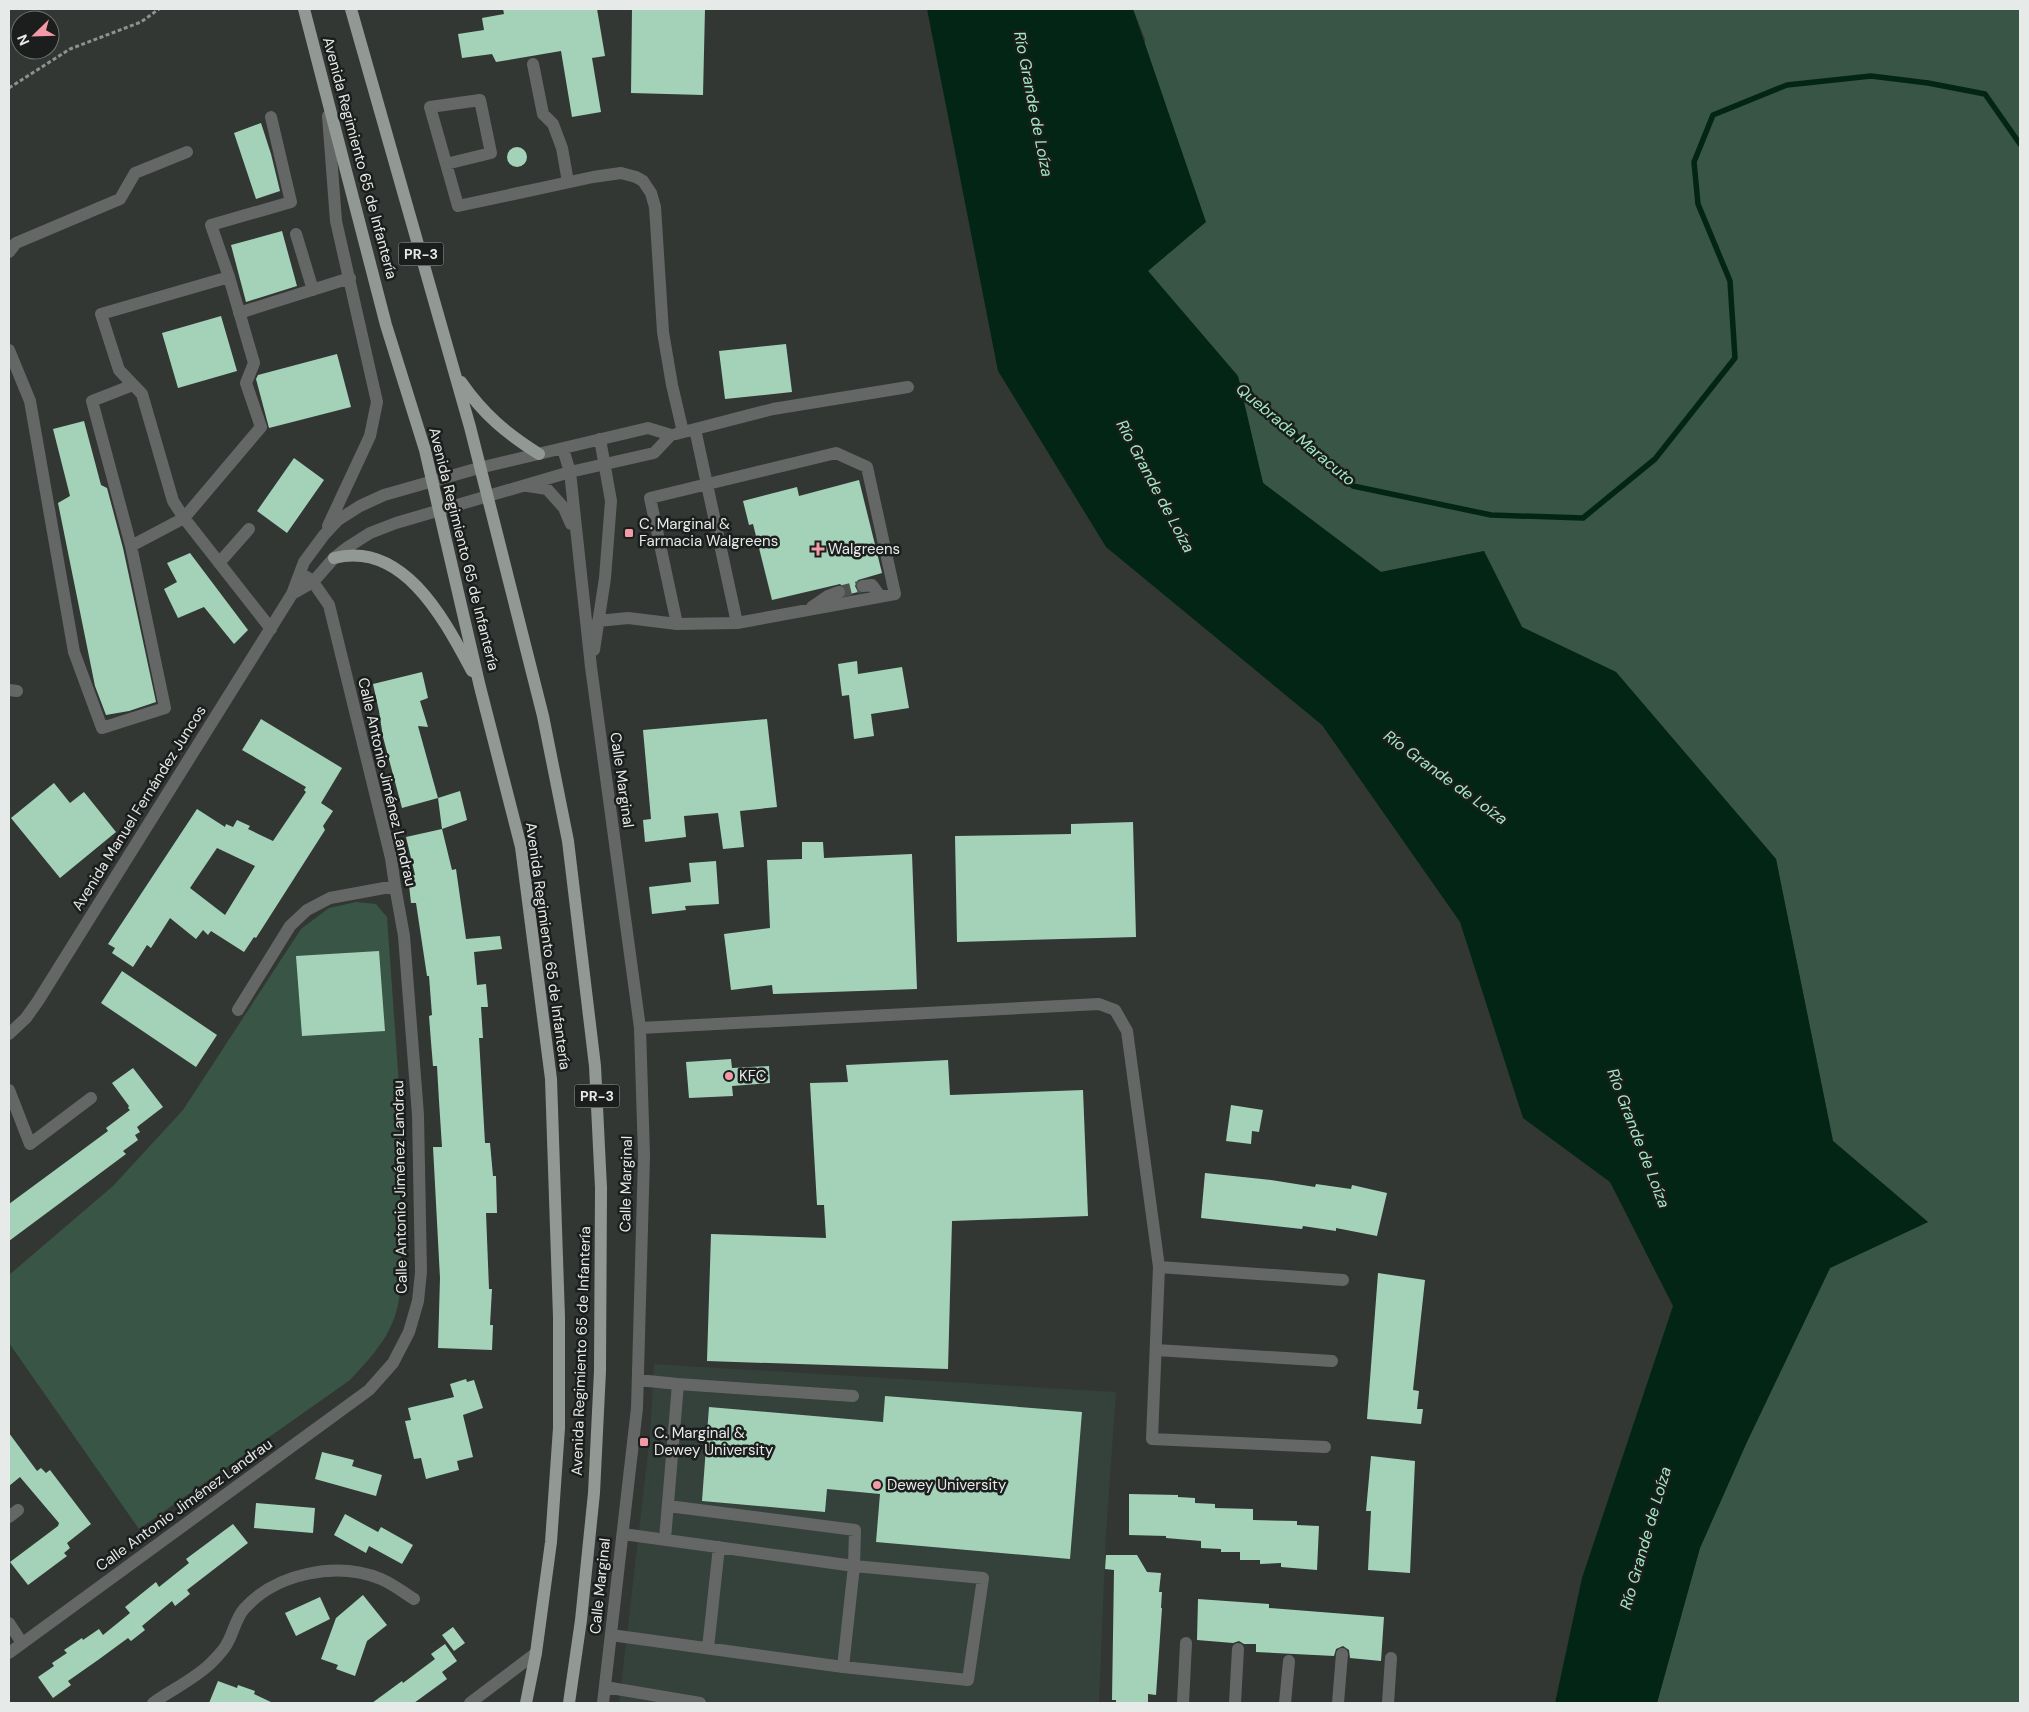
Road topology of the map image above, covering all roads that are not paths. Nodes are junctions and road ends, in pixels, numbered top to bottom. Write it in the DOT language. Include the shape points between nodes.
graph roads {
  1 [pos="304,9"];
  2 [pos="351,9"];
  3 [pos="533,64"];
  4 [pos="326,91"];
  5 [pos="271,117"];
  6 [pos="187,152"];
  7 [pos="446,164"];
  8 [pos="568,182"];
  9 [pos="296,234"];
  10 [pos="9,252"];
  11 [pos="229,277"];
  12 [pos="350,278"];
  13 [pos="313,290"];
  14 [pos="239,313"];
  15 [pos="9,350"];
  16 [pos="455,374"];
  17 [pos="133,385"];
  18 [pos="908,387"];
  19 [pos="689,430"];
  20 [pos="671,435"];
  21 [pos="600,440"];
  22 [pos="563,449"];
  23 [pos="539,454"];
  24 [pos="605,464"];
  25 [pos="479,468"];
  26 [pos="570,472"];
  27 [pos="432,482"];
  28 [pos="707,483"];
  29 [pos="526,485"];
  30 [pos="487,498"];
  31 [pos="439,511"];
  32 [pos="184,518"];
  33 [pos="250,529"];
  34 [pos="324,535"];
  35 [pos="577,537"];
  36 [pos="131,546"];
  37 [pos="334,558"];
  38 [pos="219,563"];
  39 [pos="300,573"];
  40 [pos="313,582"];
  41 [pos="863,586"];
  42 [pos="839,592"];
  43 [pos="292,594"];
  44 [pos="880,596"];
  45 [pos="808,610"];
  46 [pos="598,621"];
  47 [pos="738,622"];
  48 [pos="677,624"];
  49 [pos="271,629"];
  50 [pos="591,667"];
  51 [pos="480,687"];
  52 [pos="396,886"];
  53 [pos="238,1010"];
  54 [pos="640,1028"];
  55 [pos="9,1034"];
  56 [pos="9,1090"];
  57 [pos="91,1098"];
  58 [pos="1159,1267"];
  59 [pos="1343,1280"];
  60 [pos="1156,1350"];
  61 [pos="1332,1361"];
  62 [pos="638,1380"];
  63 [pos="678,1384"];
  64 [pos="853,1396"];
  65 [pos="1325,1447"];
  66 [pos="668,1506"];
  67 [pos="623,1534"];
  68 [pos="665,1539"];
  69 [pos="719,1547"];
  70 [pos="854,1566"];
  71 [pos="414,1599"];
  72 [pos="9,1623"];
  73 [pos="611,1635"];
  74 [pos="22,1643"];
  75 [pos="1186,1643"];
  76 [pos="708,1648"];
  77 [pos="1238,1648"];
  78 [pos="9,1653"];
  79 [pos="536,1653"];
  80 [pos="1342,1654"];
  81 [pos="1391,1658"];
  82 [pos="1289,1661"];
  83 [pos="844,1667"];
  84 [pos="606,1687"];
  85 [pos="153,1703"];
  86 [pos="470,1703"];
  87 [pos="526,1703"];
  88 [pos="569,1703"];
  89 [pos="603,1703"];
  90 [pos="700,1703"];
  91 [pos="1183,1703"];
  92 [pos="1235,1703"];
  93 [pos="1285,1703"];
  94 [pos="1338,1703"];
  95 [pos="1388,1703"];
  1 -- 4 [label="main road, Avenida Regimiento 65 de Infantería"];
  2 -- 16 [label="main road, Avenida Regimiento 65 de Infantería / PR-3"];
  3 -- 8 [label="street" via="543,114 553,124 562,148"];
  4 -- 12 [label="street" via="336,221"];
  4 -- 27 [label="main road, Avenida Regimiento 65 de Infantería" via="386,325"];
  5 -- 11 [label="street" via="291,202 211,225"];
  6 -- 10 [label="street" via="135,173 120,199 16,243"];
  7 -- 7 [label="street" via="430,107 480,100 491,153"];
  7 -- 8 [label="street" via="458,206"];
  8 -- 19 [label="street" via="622,173 643,181 651,193 655,207 663,332 672,385"];
  9 -- 13 [label="street"];
  11 -- 14 [label="street"];
  11 -- 17 [label="street" via="101,314 119,370"];
  12 -- 13 [label="street"];
  12 -- 34 [label="street" via="378,402 370,436"];
  13 -- 14 [label="street"];
  14 -- 32 [label="street" via="254,363 246,384 261,427"];
  15 -- 36 [label="street" via="30,401 74,652 102,728 165,708"];
  16 -- 23 [label="main road" via="484,412 507,434"];
  16 -- 25 [label="main road, Avenida Regimiento 65 de Infantería / PR-3"];
  17 -- 32 [label="street" via="142,394 173,501"];
  17 -- 36 [label="street" via="92,401"];
  18 -- 19 [label="street" via="773,409"];
  19 -- 20 [label="street"];
  19 -- 28 [label="street"];
  20 -- 21 [label="street, Avenida Manuel Fernández Juncos" via="648,428"];
  20 -- 24 [label="street, Avenida Manuel Fernández Juncos" via="654,454"];
  21 -- 22 [label="street, Avenida Manuel Fernández Juncos"];
  21 -- 24 [label="street, Calle Marginal"];
  22 -- 23 [label="street, Avenida Manuel Fernández Juncos"];
  22 -- 26 [label="street, Calle Marginal"];
  23 -- 25 [label="street, Avenida Manuel Fernández Juncos"];
  24 -- 26 [label="street, Avenida Manuel Fernández Juncos"];
  24 -- 46 [label="street, Calle Marginal" via="611,501"];
  25 -- 27 [label="street, Avenida Manuel Fernández Juncos"];
  25 -- 30 [label="main road, Avenida Regimiento 65 de Infantería / PR-3"];
  26 -- 29 [label="street, Avenida Manuel Fernández Juncos"];
  26 -- 35 [label="street, Calle Marginal"];
  27 -- 31 [label="main road, Avenida Regimiento 65 de Infantería"];
  27 -- 34 [label="street, Avenida Manuel Fernández Juncos" via="384,495 360,506 338,520"];
  28 -- 44 [label="street" via="836,453 867,467 895,594"];
  28 -- 47 [label="street"];
  28 -- 48 [label="street" via="650,498"];
  29 -- 30 [label="street, Avenida Manuel Fernández Juncos"];
  29 -- 35 [label="street" via="548,489 564,508"];
  30 -- 31 [label="street, Avenida Manuel Fernández Juncos"];
  30 -- 88 [label="main road, Avenida Regimiento 65 de Infantería / PR-3" via="543,716 568,841 596,1066 601,1188 600,1371 594,1494"];
  31 -- 37 [label="street, Avenida Manuel Fernández Juncos" via="396,522 370,533"];
  31 -- 51 [label="main road, Avenida Regimiento 65 de Infantería"];
  32 -- 36 [label="street"];
  32 -- 38 [label="street"];
  33 -- 38 [label="street"];
  34 -- 39 [label="street, Avenida Manuel Fernández Juncos"];
  35 -- 50 [label="street, Calle Marginal"];
  37 -- 40 [label="street, Avenida Manuel Fernández Juncos"];
  37 -- 51 [label="main road" via="346,554 377,559 402,572 432,602"];
  38 -- 49 [label="street"];
  39 -- 40 [label="street, Calle Antonio Jiménez Landrau"];
  39 -- 43 [label="street, Avenida Manuel Fernández Juncos"];
  40 -- 43 [label="street, Avenida Manuel Fernández Juncos"];
  40 -- 52 [label="street, Calle Antonio Jiménez Landrau" via="329,604"];
  41 -- 44 [label="street" via="872,585"];
  42 -- 45 [label="street"];
  43 -- 49 [label="street, Avenida Manuel Fernández Juncos"];
  44 -- 45 [label="street"];
  45 -- 47 [label="street"];
  46 -- 48 [label="street" via="628,618"];
  46 -- 50 [label="street, Calle Marginal"];
  47 -- 48 [label="street"];
  49 -- 55 [label="street, Avenida Manuel Fernández Juncos" via="38,1001"];
  50 -- 54 [label="street, Calle Marginal"];
  51 -- 79 [label="main road, Avenida Regimiento 65 de Infantería" via="521,847 551,1079 559,1317 559,1428 551,1542"];
  52 -- 53 [label="street" via="330,898 307,910 290,926"];
  52 -- 74 [label="street, Calle Antonio Jiménez Landrau" via="404,936 418,1114 421,1272 418,1301 409,1332 392,1363 369,1390"];
  54 -- 58 [label="street" via="1099,1004 1115,1010 1127,1031"];
  54 -- 62 [label="street, Calle Marginal" via="644,1156"];
  56 -- 57 [label="street" via="30,1144"];
  58 -- 59 [label="street"];
  58 -- 60 [label="street"];
  60 -- 61 [label="street"];
  60 -- 65 [label="street" via="1152,1439"];
  62 -- 63 [label="street"];
  62 -- 67 [label="street, Calle Marginal"];
  63 -- 64 [label="street"];
  63 -- 66 [label="street"];
  66 -- 68 [label="street"];
  66 -- 70 [label="street" via="855,1530"];
  67 -- 68 [label="street"];
  67 -- 73 [label="street, Calle Marginal"];
  68 -- 69 [label="street"];
  69 -- 70 [label="street"];
  69 -- 76 [label="street"];
  70 -- 83 [label="street"];
  70 -- 83 [label="street" via="983,1578 968,1680"];
  71 -- 85 [label="street" via="382,1579 356,1572 309,1573 280,1582 259,1594 242,1611 226,1647 209,1665"];
  72 -- 74 [label="street"];
  73 -- 76 [label="street"];
  73 -- 84 [label="street, Calle Marginal"];
  74 -- 78 [label="street, Calle Antonio Jiménez Landrau"];
  75 -- 91 [label="street"];
  76 -- 83 [label="street"];
  77 -- 92 [label="street"];
  79 -- 86 [label="street"];
  79 -- 87 [label="main road, Avenida Regimiento 65 de Infantería"];
  80 -- 94 [label="street"];
  81 -- 95 [label="street"];
  82 -- 93 [label="street"];
  84 -- 89 [label="street, Calle Marginal"];
  84 -- 90 [label="street"];
}
